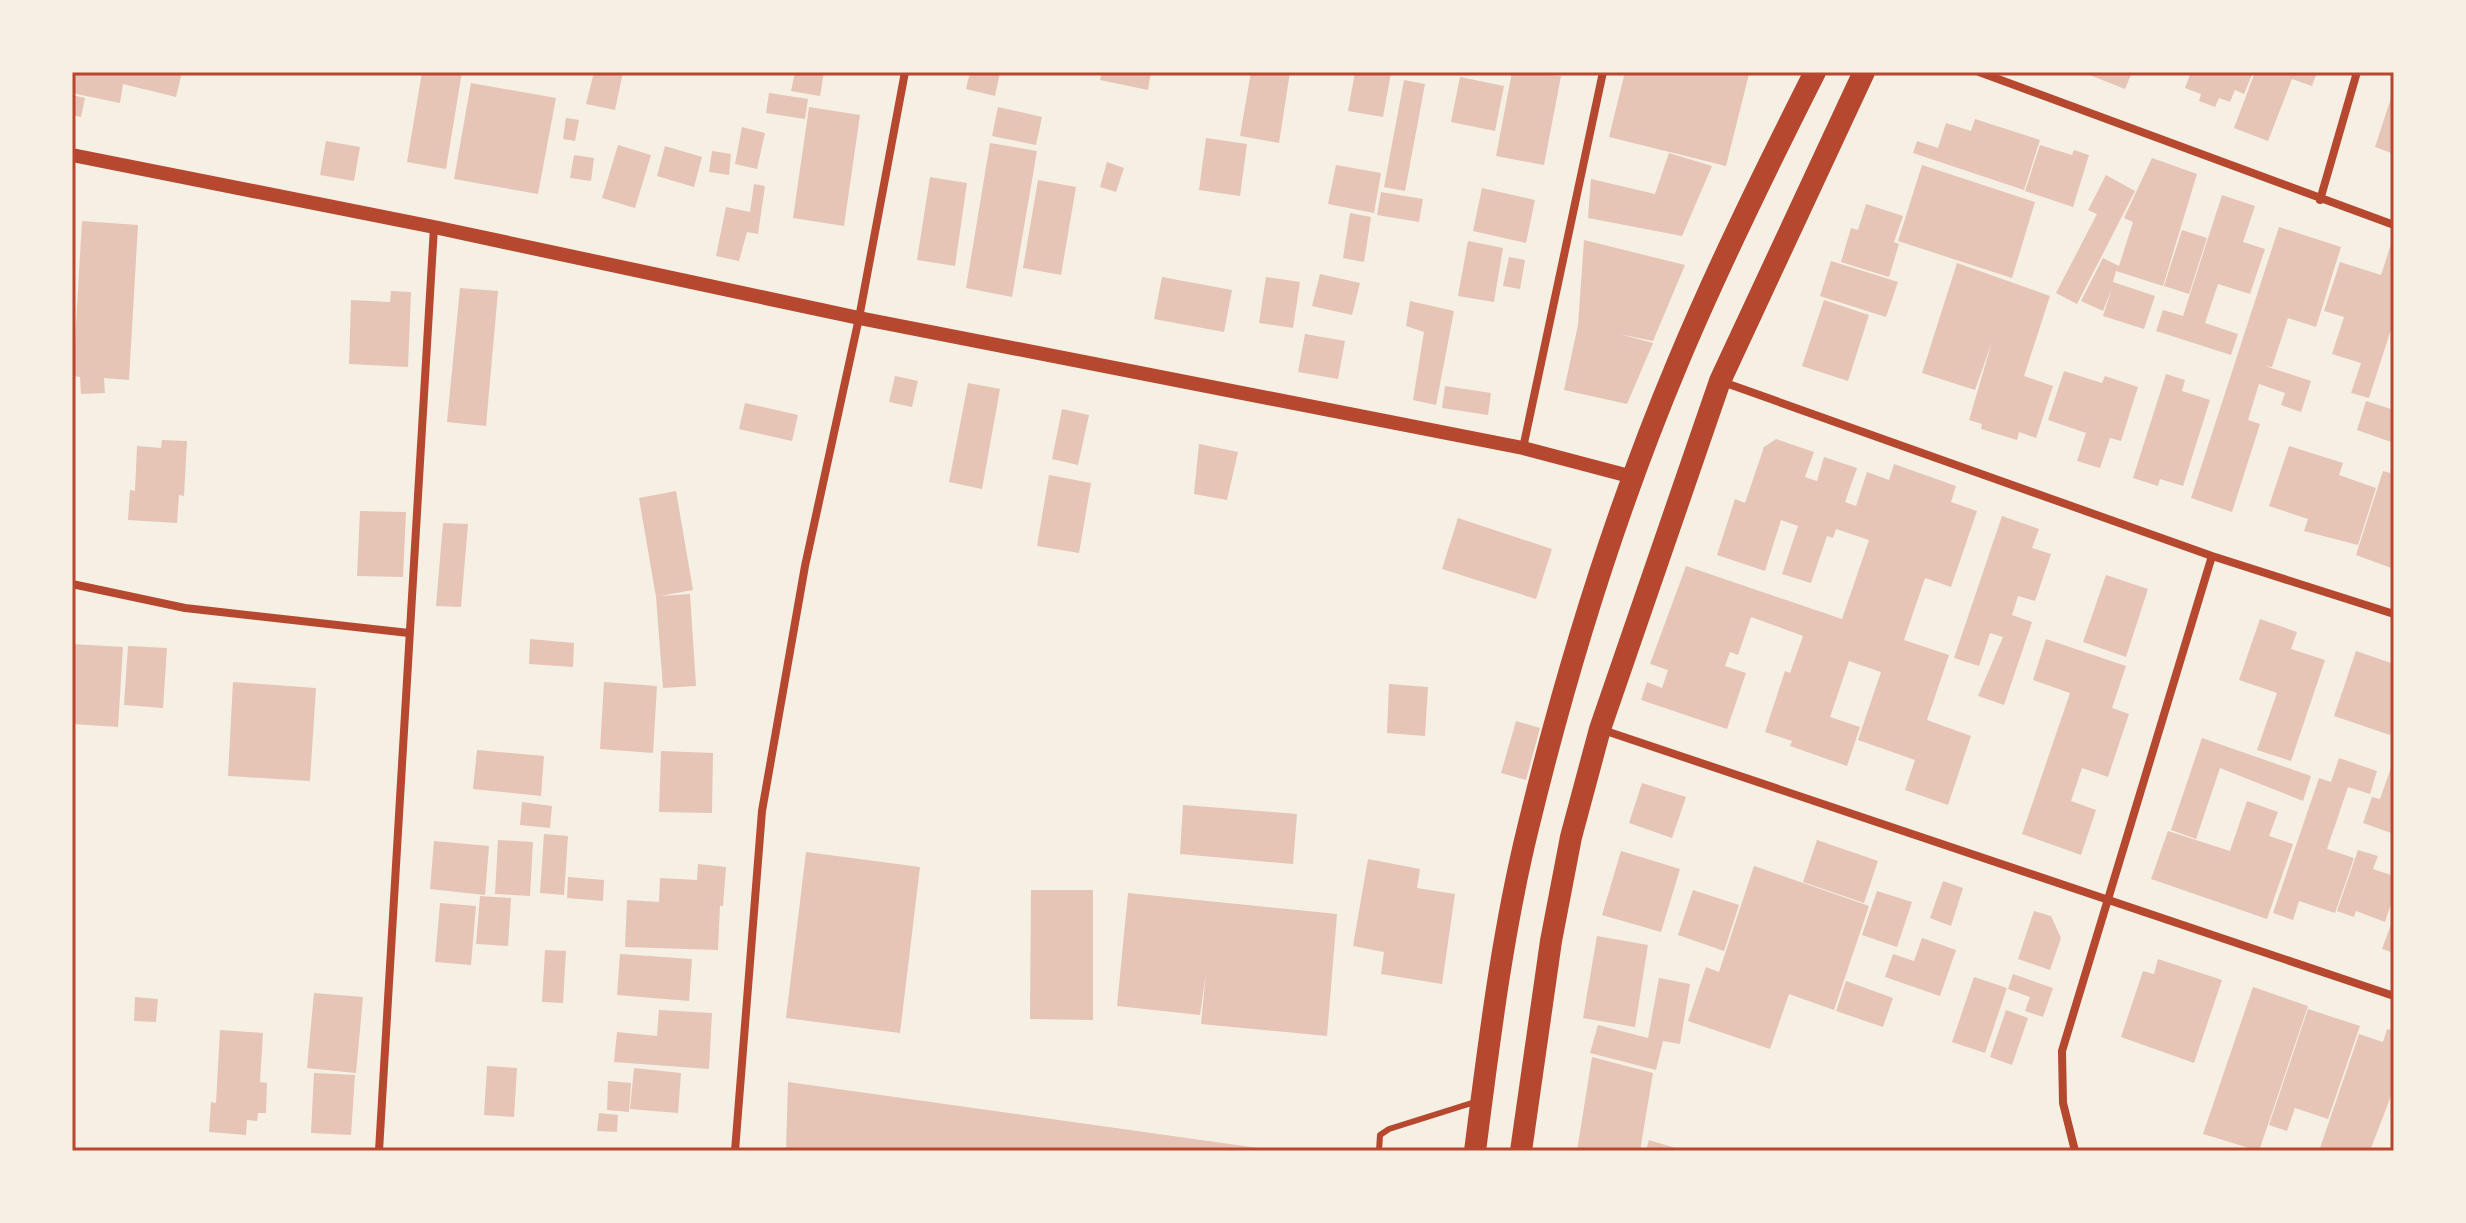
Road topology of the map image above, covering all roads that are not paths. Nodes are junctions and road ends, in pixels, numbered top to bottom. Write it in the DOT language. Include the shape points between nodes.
graph roads {
  1 [pos="905,72"];
  2 [pos="1603,72"];
  3 [pos="1815,72"];
  4 [pos="1864,72"];
  5 [pos="1979,72"];
  6 [pos="2357,72"];
  7 [pos="72,155"];
  8 [pos="2320,200"];
  9 [pos="2394,225"];
  10 [pos="434,227"];
  11 [pos="859,318"];
  12 [pos="1720,381"];
  13 [pos="1523,448"];
  14 [pos="1633,477"];
  15 [pos="2212,556"];
  16 [pos="72,584"];
  17 [pos="2394,614"];
  18 [pos="409,633"];
  19 [pos="1600,729"];
  20 [pos="2108,900"];
  21 [pos="2394,996"];
  22 [pos="1482,1100"];
  23 [pos="379,1151"];
  24 [pos="735,1151"];
  25 [pos="1379,1151"];
  26 [pos="1475,1151"];
  27 [pos="1521,1151"];
  28 [pos="2075,1151"];
  1 -- 11 [label="street"];
  2 -- 13 [label="street"];
  3 -- 14 [label="highway" via="1678,361"];
  4 -- 12 [label="highway"];
  5 -- 8 [label="street"];
  6 -- 8 [label="street"];
  7 -- 10 [label="street"];
  8 -- 9 [label="street"];
  10 -- 11 [label="street"];
  10 -- 18 [label="street"];
  11 -- 13 [label="street"];
  11 -- 24 [label="street" via="805,566 762,811"];
  12 -- 15 [label="street"];
  12 -- 19 [label="highway"];
  13 -- 14 [label="street"];
  14 -- 22 [label="highway" via="1527,830"];
  15 -- 17 [label="street"];
  15 -- 20 [label="street"];
  16 -- 18 [label="street" via="185,608"];
  18 -- 23 [label="street"];
  19 -- 20 [label="street"];
  19 -- 27 [label="highway" via="1551,941"];
  20 -- 21 [label="street"];
  20 -- 28 [label="street" via="2062,1051 2063,1103"];
  22 -- 25 [label="lane" via="1389,1129 1380,1135"];
  22 -- 26 [label="highway"];
}
